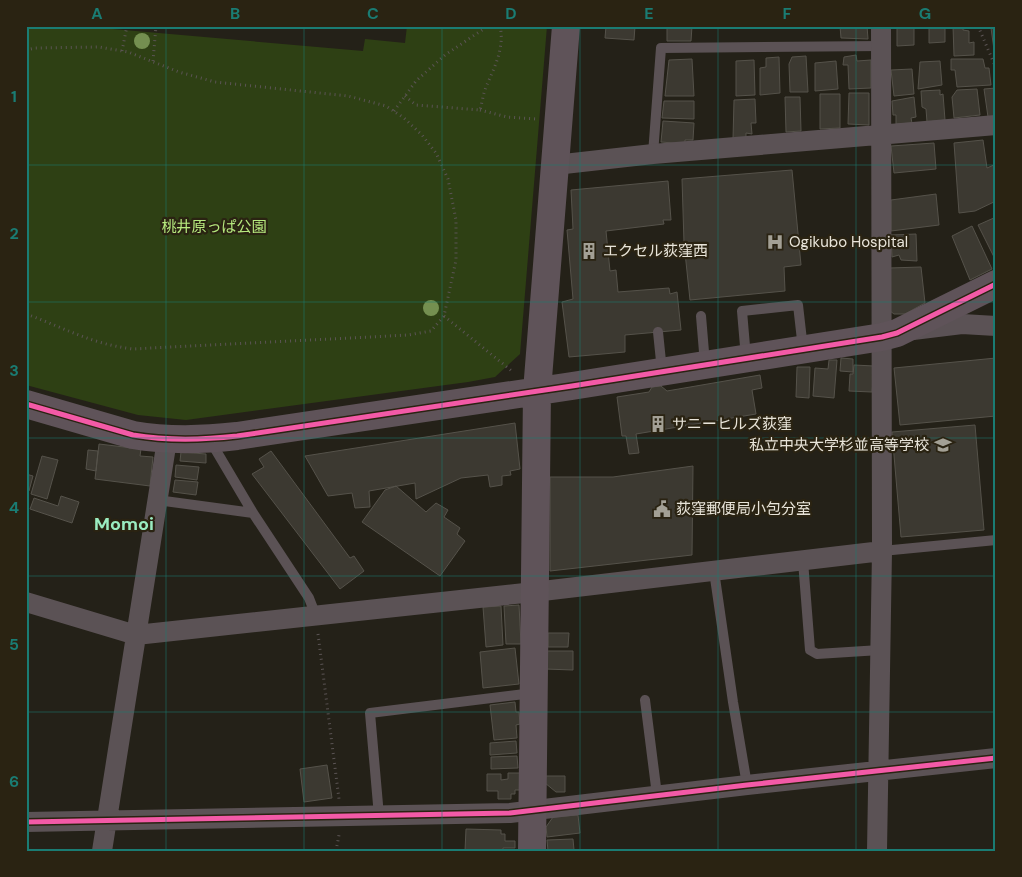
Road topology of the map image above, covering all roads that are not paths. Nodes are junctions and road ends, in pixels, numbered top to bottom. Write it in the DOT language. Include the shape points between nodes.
graph roads {
  1 [pos="566,26"];
  2 [pos="881,36"];
  3 [pos="996,125"];
  4 [pos="882,135"];
  5 [pos="653,154"];
  6 [pos="555,165"];
  7 [pos="996,284"];
  8 [pos="701,316"];
  9 [pos="996,326"];
  10 [pos="658,332"];
  11 [pos="889,335"];
  12 [pos="803,350"];
  13 [pos="746,359"];
  14 [pos="705,365"];
  15 [pos="662,372"];
  16 [pos="527,383"];
  17 [pos="26,404"];
  18 [pos="209,439"];
  19 [pos="167,440"];
  20 [pos="157,500"];
  21 [pos="253,513"];
  22 [pos="996,540"];
  23 [pos="882,551"];
  24 [pos="803,560"];
  25 [pos="714,571"];
  26 [pos="534,592"];
  27 [pos="26,602"];
  28 [pos="316,616"];
  29 [pos="136,635"];
  30 [pos="880,650"];
  31 [pos="534,693"];
  32 [pos="645,700"];
  33 [pos="996,758"];
  34 [pos="879,770"];
  35 [pos="747,785"];
  36 [pos="657,795"];
  37 [pos="532,810"];
  38 [pos="379,816"];
  39 [pos="107,820"];
  40 [pos="26,822"];
  41 [pos="102,851"];
  42 [pos="532,851"];
  43 [pos="877,851"];
  1 -- 6 [label="street"];
  2 -- 4 [label="street"];
  2 -- 5 [label="lane" via="661,48"];
  3 -- 4 [label="street"];
  4 -- 5 [label="street"];
  4 -- 11 [label="street"];
  5 -- 6 [label="street"];
  6 -- 16 [label="street"];
  7 -- 11 [label="street"];
  8 -- 14 [label="lane"];
  9 -- 11 [label="street" via="962,324"];
  10 -- 15 [label="lane"];
  11 -- 12 [label="street"];
  11 -- 23 [label="street"];
  12 -- 13 [label="street"];
  12 -- 13 [label="lane" via="798,305 742,311"];
  13 -- 14 [label="street"];
  14 -- 15 [label="street"];
  15 -- 16 [label="street"];
  16 -- 18 [label="street"];
  16 -- 26 [label="street"];
  17 -- 19 [label="street" via="133,434"];
  18 -- 19 [label="street"];
  18 -- 21 [label="lane"];
  19 -- 20 [label="street"];
  20 -- 21 [label="lane"];
  20 -- 29 [label="street"];
  21 -- 28 [label="lane" via="309,598"];
  22 -- 23 [label="lane"];
  23 -- 24 [label="street"];
  23 -- 30 [label="street"];
  24 -- 25 [label="street"];
  24 -- 30 [label="lane" via="810,650 817,654"];
  25 -- 26 [label="street"];
  25 -- 35 [label="lane"];
  26 -- 28 [label="street"];
  26 -- 31 [label="street"];
  27 -- 29 [label="street"];
  28 -- 29 [label="street"];
  29 -- 39 [label="street"];
  30 -- 34 [label="street"];
  31 -- 37 [label="street"];
  31 -- 38 [label="lane" via="370,713"];
  32 -- 36 [label="lane"];
  33 -- 34 [label="street"];
  34 -- 35 [label="street"];
  34 -- 43 [label="street"];
  35 -- 36 [label="street"];
  36 -- 37 [label="street"];
  37 -- 38 [label="street"];
  37 -- 42 [label="street"];
  38 -- 39 [label="street"];
  39 -- 40 [label="street"];
  39 -- 41 [label="street"];
}
